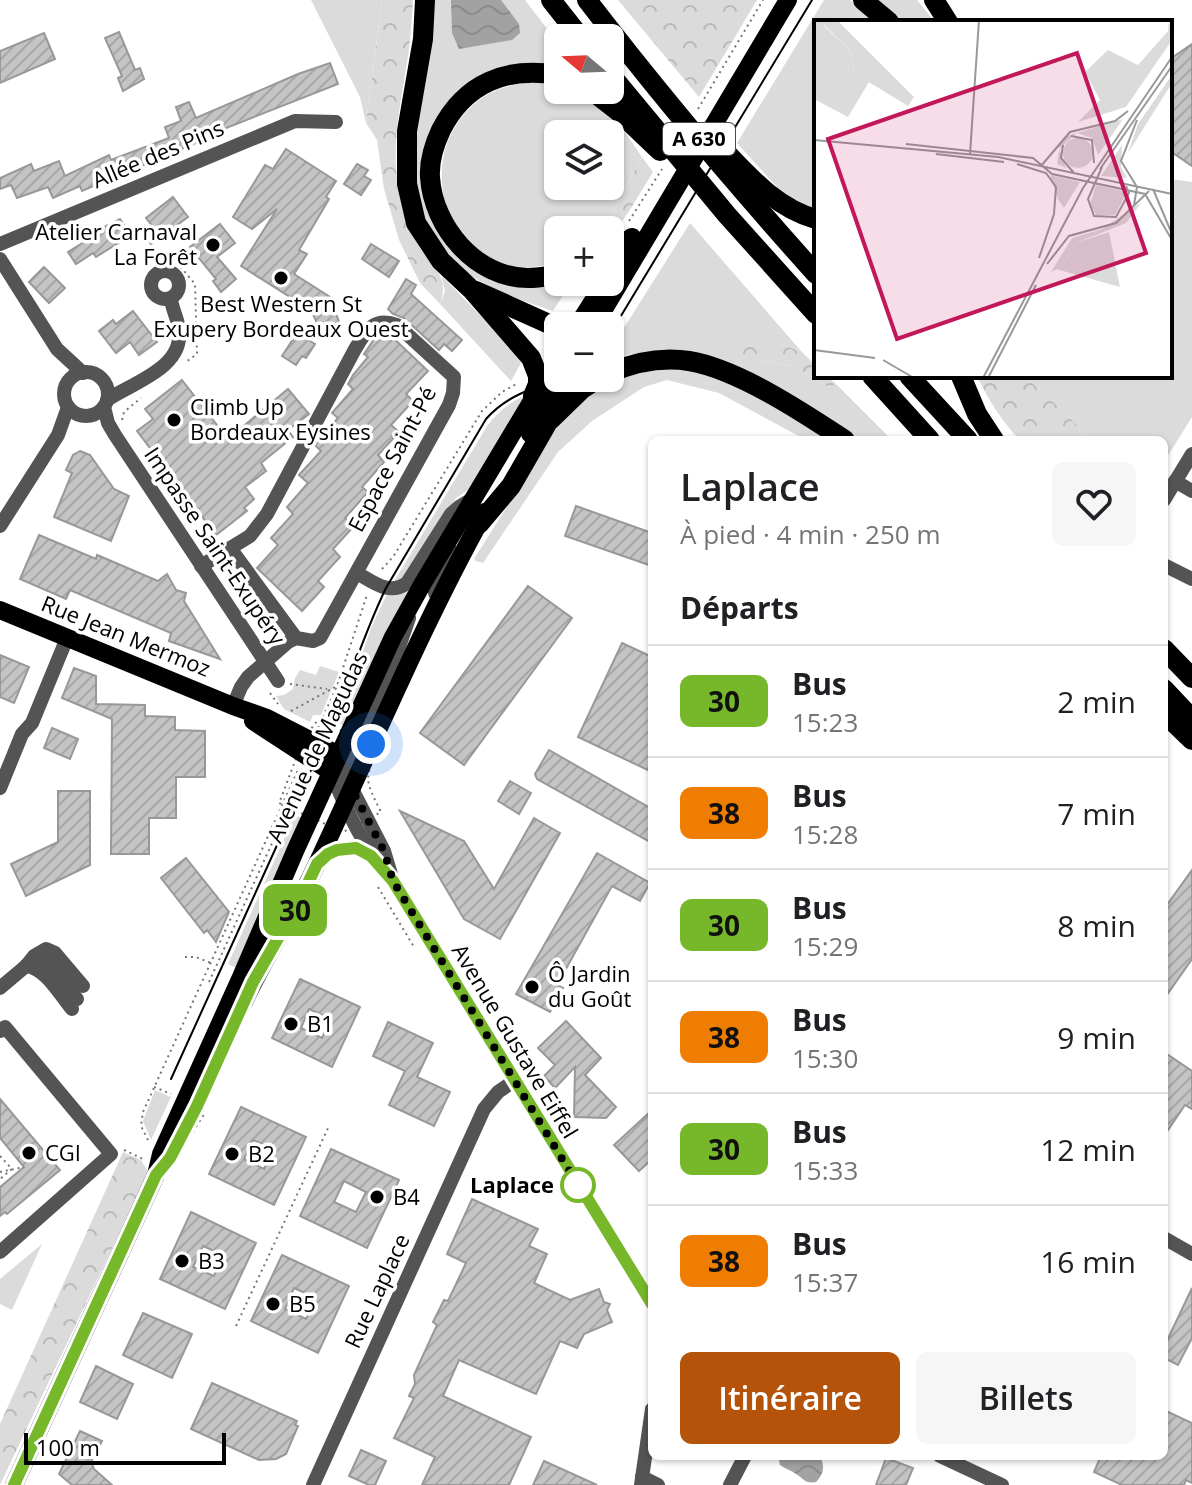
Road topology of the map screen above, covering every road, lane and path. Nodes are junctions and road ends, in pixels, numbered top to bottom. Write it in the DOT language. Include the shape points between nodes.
graph roads {
  1 [pos="425,0"];
  2 [pos="551,0"];
  3 [pos="587,0"];
  4 [pos="763,0"];
  5 [pos="774,0"];
  6 [pos="788,0"];
  7 [pos="863,0"];
  8 [pos="934,0"];
  9 [pos="887,20"];
  10 [pos="947,20"];
  11 [pos="570,24"];
  12 [pos="606,24"];
  13 [pos="624,46"];
  14 [pos="624,47"];
  15 [pos="544,73"];
  16 [pos="724,88"];
  17 [pos="624,91"];
  18 [pos="609,104"];
  19 [pos="336,122"];
  20 [pos="656,211"];
  21 [pos="727,215"];
  22 [pos="814,218"];
  23 [pos="632,238"];
  24 [pos="0,244"];
  25 [pos="624,244"];
  26 [pos="624,251"];
  27 [pos="0,259"];
  28 [pos="814,272"];
  29 [pos="544,277"];
  30 [pos="472,290"];
  31 [pos="171,299"];
  32 [pos="602,312"];
  33 [pos="814,312"];
  34 [pos="544,322"];
  35 [pos="57,349"];
  36 [pos="534,366"];
  37 [pos="624,367"];
  38 [pos="83,373"];
  39 [pos="874,378"];
  40 [pos="911,378"];
  41 [pos="962,378"];
  42 [pos="544,379"];
  43 [pos="68,381"];
  44 [pos="104,382"];
  45 [pos="131,385"];
  46 [pos="555,392"];
  47 [pos="579,392"];
  48 [pos="533,396"];
  49 [pos="68,407"];
  50 [pos="97,409"];
  51 [pos="58,435"];
  52 [pos="839,436"];
  53 [pos="926,436"];
  54 [pos="964,436"];
  55 [pos="991,436"];
  56 [pos="1192,454"];
  57 [pos="1175,481"];
  58 [pos="1192,491"];
  59 [pos="1168,493"];
  60 [pos="472,499"];
  61 [pos="479,524"];
  62 [pos="0,526"];
  63 [pos="230,548"];
  64 [pos="201,566"];
  65 [pos="1168,567"];
  66 [pos="357,573"];
  67 [pos="1192,579"];
  68 [pos="373,582"];
  69 [pos="440,598"];
  70 [pos="0,610"];
  71 [pos="67,638"];
  72 [pos="296,638"];
  73 [pos="1168,653"];
  74 [pos="265,661"];
  75 [pos="1192,678"];
  76 [pos="278,681"];
  77 [pos="329,689"];
  78 [pos="1168,693"];
  79 [pos="233,706"];
  80 [pos="1168,717"];
  81 [pos="1192,719"];
  82 [pos="272,720"];
  83 [pos="1192,740"];
  84 [pos="298,771"];
  85 [pos="293,780"];
  86 [pos="337,782"];
  87 [pos="0,788"];
  88 [pos="288,807"];
  89 [pos="371,856"];
  90 [pos="317,864"];
  91 [pos="393,881"];
  92 [pos="281,932"];
  93 [pos="185,957"];
  94 [pos="211,964"];
  95 [pos="26,966"];
  96 [pos="216,966"];
  97 [pos="241,977"];
  98 [pos="209,982"];
  99 [pos="0,988"];
  100 [pos="0,1031"];
  101 [pos="514,1081"];
  102 [pos="329,1126"];
  103 [pos="152,1146"];
  104 [pos="124,1150"];
  105 [pos="0,1156"];
  106 [pos="24,1167"];
  107 [pos="151,1167"];
  108 [pos="12,1169"];
  109 [pos="0,1172"];
  110 [pos="0,1179"];
  111 [pos="1168,1240"];
  112 [pos="0,1252"];
  113 [pos="1192,1254"];
  114 [pos="648,1298"];
  115 [pos="236,1326"];
  116 [pos="648,1438"];
  117 [pos="743,1460"];
  118 [pos="948,1460"];
  119 [pos="642,1481"];
  120 [pos="994,1483"];
  121 [pos="14,1485"];
  122 [pos="313,1485"];
  123 [pos="658,1485"];
  124 [pos="730,1485"];
  1 -- 30 [label="highway" via="407,131 407,184 416,223 441,261"];
  2 -- 11 [label="highway"];
  3 -- 12 [label="highway, A 630"];
  4 -- 16 [label="path"];
  5 -- 16 [label="main road"];
  6 -- 16 [label="main road"];
  7 -- 9 [label="highway"];
  8 -- 10 [label="highway"];
  13 -- 22 [label="highway" via="747,174 774,198"];
  14 -- 28 [label="highway, A 630"];
  15 -- 29 [label="highway" via="512,74 475,88 438,135 430,176 441,218 469,255 509,275"];
  16 -- 20 [label="main road"];
  17 -- 21 [label="highway, A 630"];
  18 -- 21 [label="highway"];
  19 -- 24 [label="street, Allée des Pins" via="295,121"];
  20 -- 23 [label="main road"];
  20 -- 32 [label="main road"];
  21 -- 33 [label="highway, A 630"];
  23 -- 25 [label="highway"];
  23 -- 26 [label="main road"];
  27 -- 35 [label="street"];
  30 -- 34 [label="highway"];
  30 -- 36 [label="highway"];
  31 -- 45 [label="street" via="179,330 175,354"];
  35 -- 38 [label="street"];
  35 -- 43 [label="street"];
  36 -- 48 [label="highway" via="538,384"];
  36 -- 68 [label="path" via="523,381 482,411"];
  37 -- 52 [label="highway" via="673,360 711,367"];
  38 -- 43 [label="street"];
  38 -- 44 [label="street"];
  39 -- 53 [label="highway"];
  40 -- 54 [label="highway"];
  41 -- 55 [label="highway"];
  42 -- 48 [label="main road, Avenue de Magudas"];
  43 -- 49 [label="street"];
  44 -- 45 [label="street"];
  44 -- 50 [label="street"];
  45 -- 50 [label="street"];
  46 -- 61 [label="main road, Avenue de Magudas"];
  47 -- 61 [label="highway" via="548,422 511,486"];
  48 -- 60 [label="main road, Avenue de Magudas"];
  49 -- 50 [label="street" via="72,412"];
  49 -- 51 [label="street"];
  50 -- 51 [label="street"];
  50 -- 64 [label="street, Impasse Saint-Exupéry"];
  51 -- 62 [label="street"];
  56 -- 57 [label="street"];
  57 -- 58 [label="street"];
  57 -- 59 [label="street"];
  60 -- 68 [label="street" via="451,514 407,583 392,589"];
  60 -- 69 [label="street" via="436,581 434,590"];
  60 -- 86 [label="main road, Avenue de Magudas" via="393,637"];
  61 -- 69 [label="main road, Avenue de Magudas"];
  63 -- 64 [label="street, Espace Saint-Pé"];
  63 -- 66 [label="street, Espace Saint-Pé" via="250,536 267,514 363,336 379,321 389,322 454,377 453,393"];
  63 -- 72 [label="street"];
  64 -- 74 [label="street, Impasse Saint-Exupéry"];
  65 -- 67 [label="street"];
  66 -- 68 [label="street"];
  66 -- 72 [label="street, Espace Saint-Pé" via="320,638"];
  68 -- 77 [label="path" via="337,686"];
  69 -- 86 [label="main road, Avenue de Magudas" via="363,762"];
  70 -- 71 [label="main road, Rue Jean Mermoz"];
  71 -- 79 [label="main road, Rue Jean Mermoz"];
  71 -- 87 [label="street"];
  72 -- 74 [label="street"];
  73 -- 75 [label="highway"];
  74 -- 76 [label="street, Impasse Saint-Exupéry"];
  74 -- 79 [label="street" via="248,677"];
  76 -- 77 [label="path"];
  77 -- 82 [label="path"];
  78 -- 81 [label="highway"];
  79 -- 82 [label="main road, Rue Jean Mermoz"];
  79 -- 86 [label="main road, Rue Jean Mermoz"];
  80 -- 83 [label="highway"];
  82 -- 86 [label="main road, Rue Jean Mermoz"];
  84 -- 85 [label="path"];
  85 -- 86 [label="path"];
  85 -- 94 [label="path"];
  86 -- 89 [label="street, Avenue Gustave Eiffel"];
  86 -- 90 [label="main road, Avenue de Magudas"];
  86 -- 91 [label="street, Avenue Gustave Eiffel" via="384,851"];
  86 -- 92 [label="main road" via="289,894"];
  86 -- 97 [label="main road, Avenue de Magudas"];
  88 -- 96 [label="path"];
  89 -- 90 [label="street" via="347,848"];
  89 -- 91 [label="street, Avenue Gustave Eiffel"];
  90 -- 92 [label="main road, Avenue de Magudas"];
  91 -- 101 [label="street, Avenue Gustave Eiffel"];
  92 -- 107 [label="main road, Avenue de Magudas" via="170,1158"];
  93 -- 94 [label="path"];
  94 -- 96 [label="path"];
  94 -- 103 [label="path" via="143,1112 143,1130"];
  95 -- 95 [label="street" via="32,966 77,998 52,950 41,950"];
  95 -- 99 [label="street"];
  96 -- 97 [label="path"];
  96 -- 98 [label="path"];
  97 -- 107 [label="main road, Avenue de Magudas"];
  100 -- 112 [label="street" via="5,1027 111,1154"];
  101 -- 114 [label="street, Avenue Gustave Eiffel"];
  101 -- 122 [label="street, Rue Laplace" via="484,1109"];
  102 -- 115 [label="path"];
  104 -- 107 [label="path"];
  105 -- 108 [label="path"];
  106 -- 108 [label="path"];
  107 -- 121 [label="main road, Avenue de Magudas"];
  108 -- 109 [label="path"];
  108 -- 110 [label="path"];
  111 -- 113 [label="street"];
  116 -- 119 [label="street"];
  117 -- 124 [label="street"];
  118 -- 120 [label="street"];
  119 -- 123 [label="street"];
}
